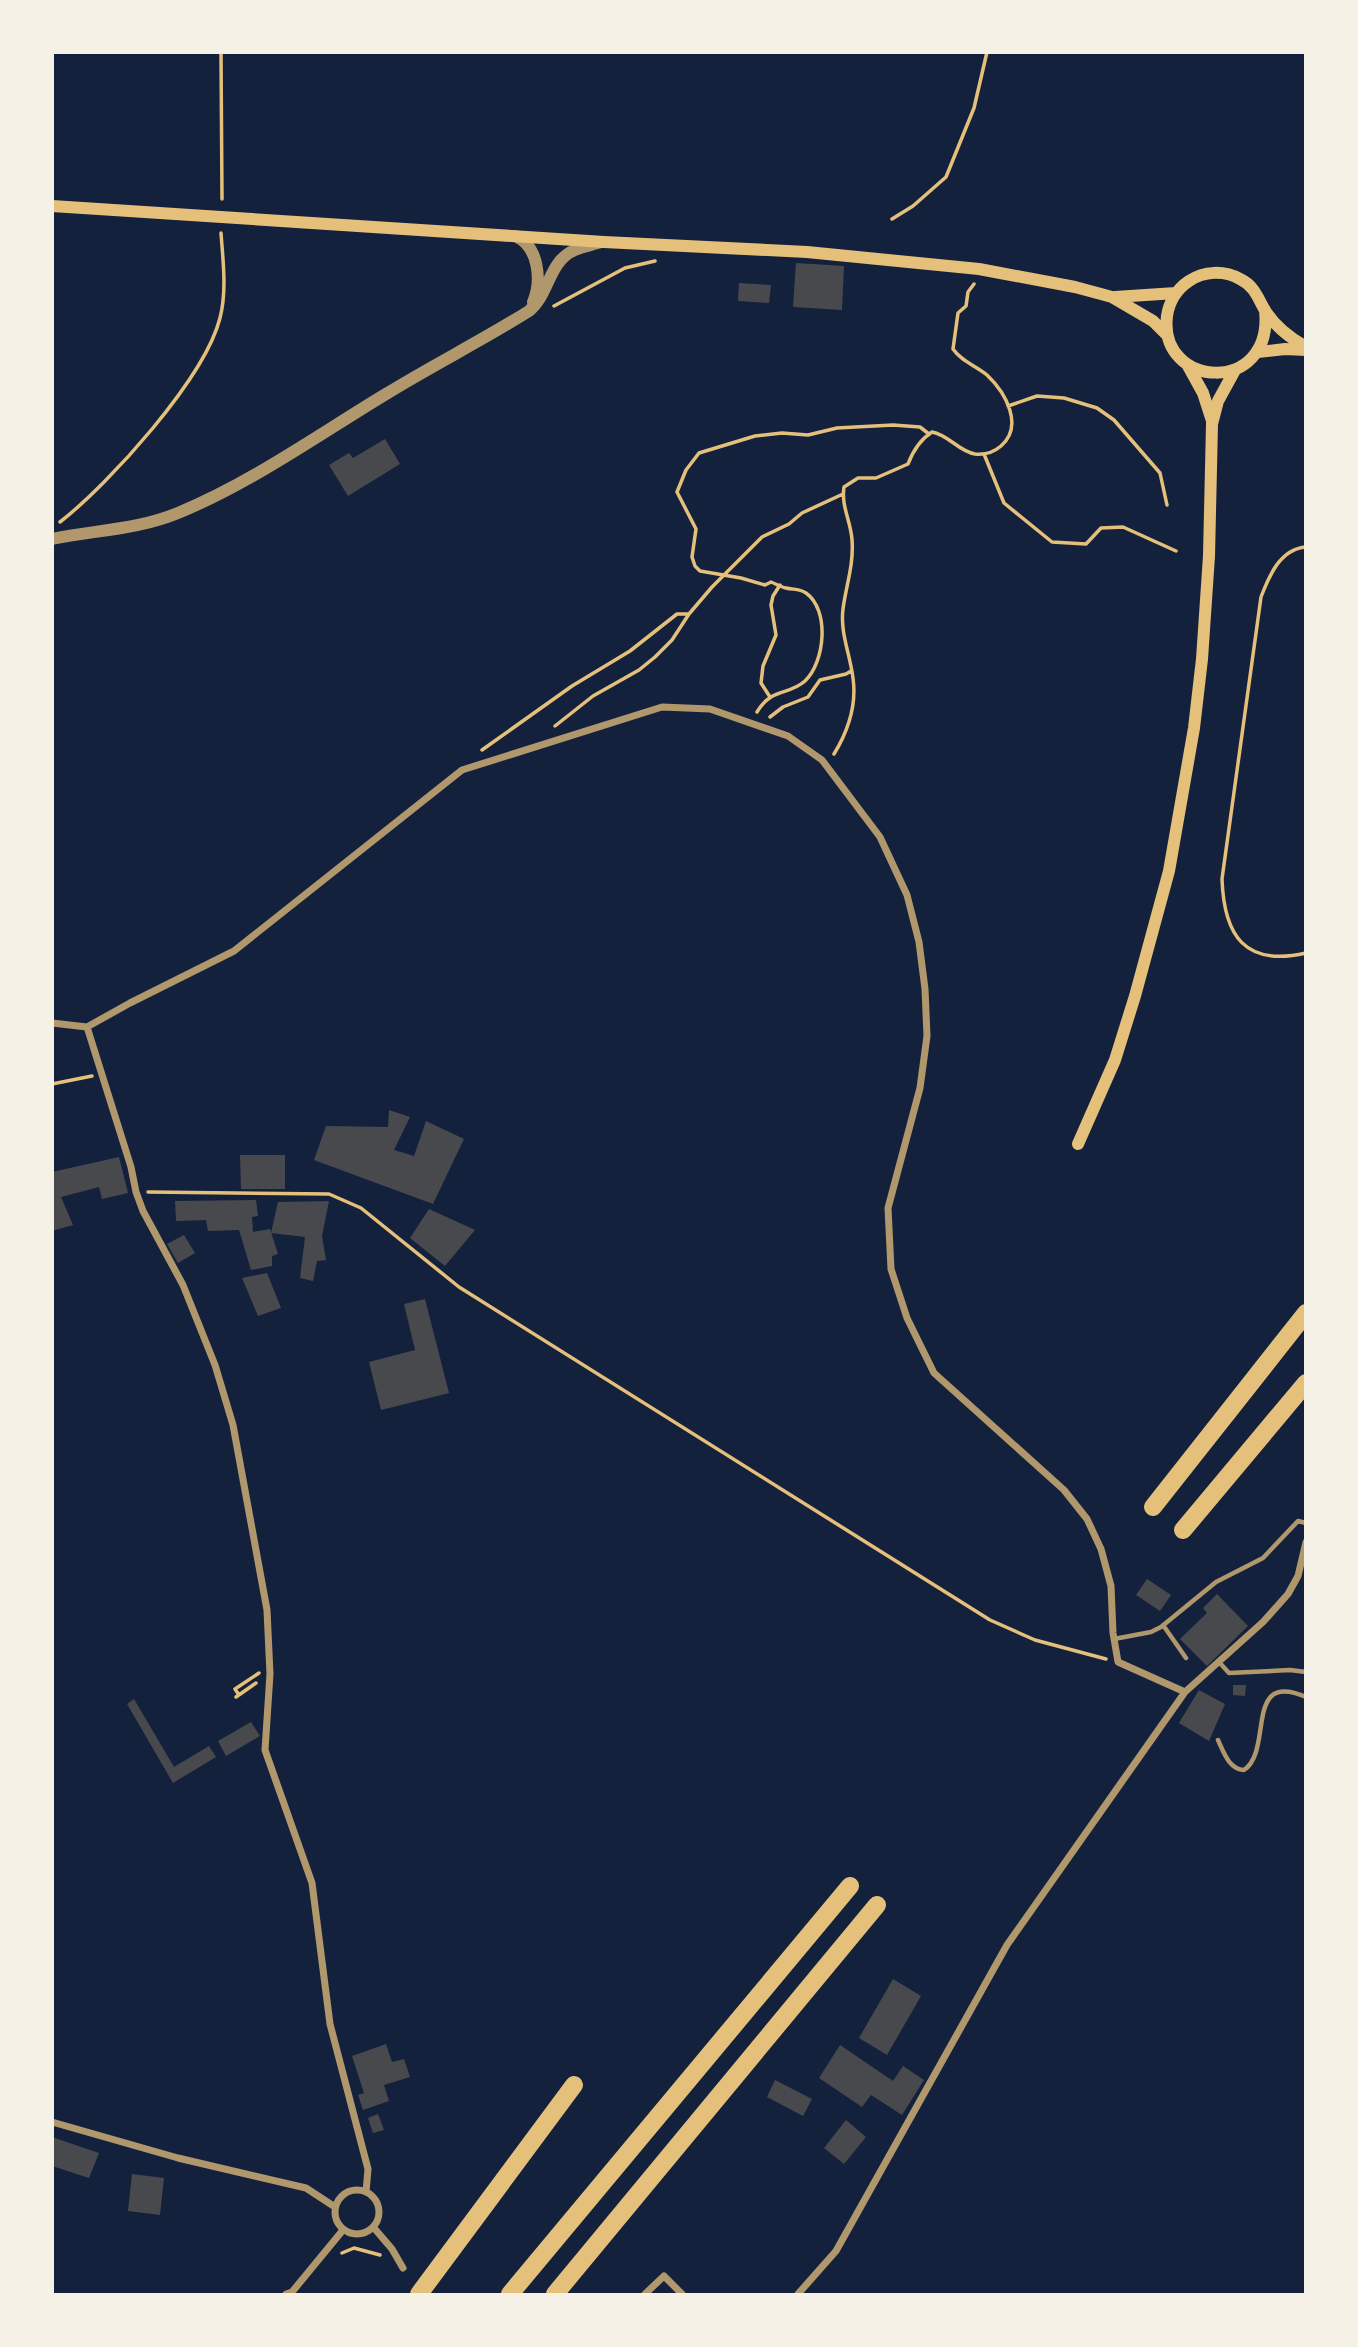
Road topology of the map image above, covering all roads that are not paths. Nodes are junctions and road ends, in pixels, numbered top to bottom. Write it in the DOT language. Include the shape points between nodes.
graph roads {
  1 [pos="52,206"];
  2 [pos="515,236"];
  3 [pos="604,242"];
  4 [pos="1176,293"];
  5 [pos="1112,297"];
  6 [pos="1265,310"];
  7 [pos="521,316"];
  8 [pos="1168,336"];
  9 [pos="1306,349"];
  10 [pos="1258,352"];
  11 [pos="1187,364"];
  12 [pos="1235,370"];
  13 [pos="1212,424"];
  14 [pos="52,539"];
  15 [pos="52,1023"];
  16 [pos="87,1027"];
  17 [pos="1078,1144"];
  18 [pos="1306,1313"];
  19 [pos="1306,1383"];
  20 [pos="1153,1507"];
  21 [pos="1306,1523"];
  22 [pos="1183,1530"];
  23 [pos="1306,1542"];
  24 [pos="1163,1625"];
  25 [pos="1114,1639"];
  26 [pos="1186,1658"];
  27 [pos="1219,1662"];
  28 [pos="1306,1672"];
  29 [pos="1185,1692"];
  30 [pos="1306,1697"];
  31 [pos="1219,1740"];
  32 [pos="850,1886"];
  33 [pos="877,1905"];
  34 [pos="574,2085"];
  35 [pos="52,2122"];
  36 [pos="366,2192"];
  37 [pos="335,2207"];
  38 [pos="374,2228"];
  39 [pos="343,2230"];
  40 [pos="403,2267"];
  41 [pos="286,2294"];
  42 [pos="419,2294"];
  43 [pos="510,2294"];
  44 [pos="555,2294"];
  45 [pos="645,2294"];
  46 [pos="682,2294"];
  47 [pos="799,2294"];
  1 -- 2 [label="main road"];
  2 -- 3 [label="main road"];
  2 -- 7 [label="street" via="533,255 538,276 534,301"];
  3 -- 5 [label="main road" via="807,252 979,270"];
  3 -- 7 [label="street" via="574,250 560,260 536,304"];
  4 -- 5 [label="main road"];
  4 -- 6 [label="main road" via="1203,274 1228,274 1249,285"];
  4 -- 8 [label="main road" via="1167,313"];
  5 -- 8 [label="main road" via="1153,321"];
  6 -- 9 [label="main road"];
  6 -- 10 [label="main road" via="1266,332"];
  7 -- 14 [label="street" via="261,470 177,513 135,527"];
  8 -- 11 [label="main road"];
  9 -- 10 [label="main road"];
  10 -- 12 [label="main road"];
  11 -- 12 [label="main road" via="1207,373"];
  11 -- 13 [label="main road" via="1203,393"];
  12 -- 13 [label="main road"];
  13 -- 17 [label="main road" via="1202,659 1169,871 1115,1060"];
  15 -- 16 [label="street"];
  16 -- 25 [label="street" via="234,951 462,770 662,708 710,709 788,736 826,764 880,837 907,895 919,942 927,1036 920,1088 888,1208 891,1269 907,1318 934,1373 1063,1490 1087,1519 1111,1586"];
  16 -- 36 [label="street" via="136,1192 183,1285 233,1425 267,1610 265,1750 312,1883 330,2024 368,2169"];
  18 -- 20 [label="highway"];
  19 -- 22 [label="highway"];
  21 -- 24 [label="lane" via="1298,1521 1263,1558 1216,1583"];
  23 -- 27 [label="street" via="1298,1576 1288,1594"];
  24 -- 25 [label="lane"];
  24 -- 26 [label="lane"];
  25 -- 29 [label="street" via="1118,1662"];
  27 -- 28 [label="lane" via="1230,1673"];
  27 -- 29 [label="street"];
  29 -- 47 [label="street" via="1007,1945 836,2251"];
  30 -- 31 [label="lane" via="1284,1690 1268,1701 1253,1762 1244,1770 1228,1761"];
  32 -- 43 [label="highway"];
  33 -- 44 [label="highway"];
  34 -- 42 [label="highway"];
  35 -- 37 [label="street" via="306,2188"];
  36 -- 37 [label="street" via="346,2192"];
  36 -- 38 [label="street" via="379,2206"];
  37 -- 39 [label="street" via="335,2220"];
  38 -- 39 [label="street" via="355,2235"];
  38 -- 40 [label="street"];
  39 -- 41 [label="street"];
  45 -- 46 [label="street" via="664,2276"];
}
